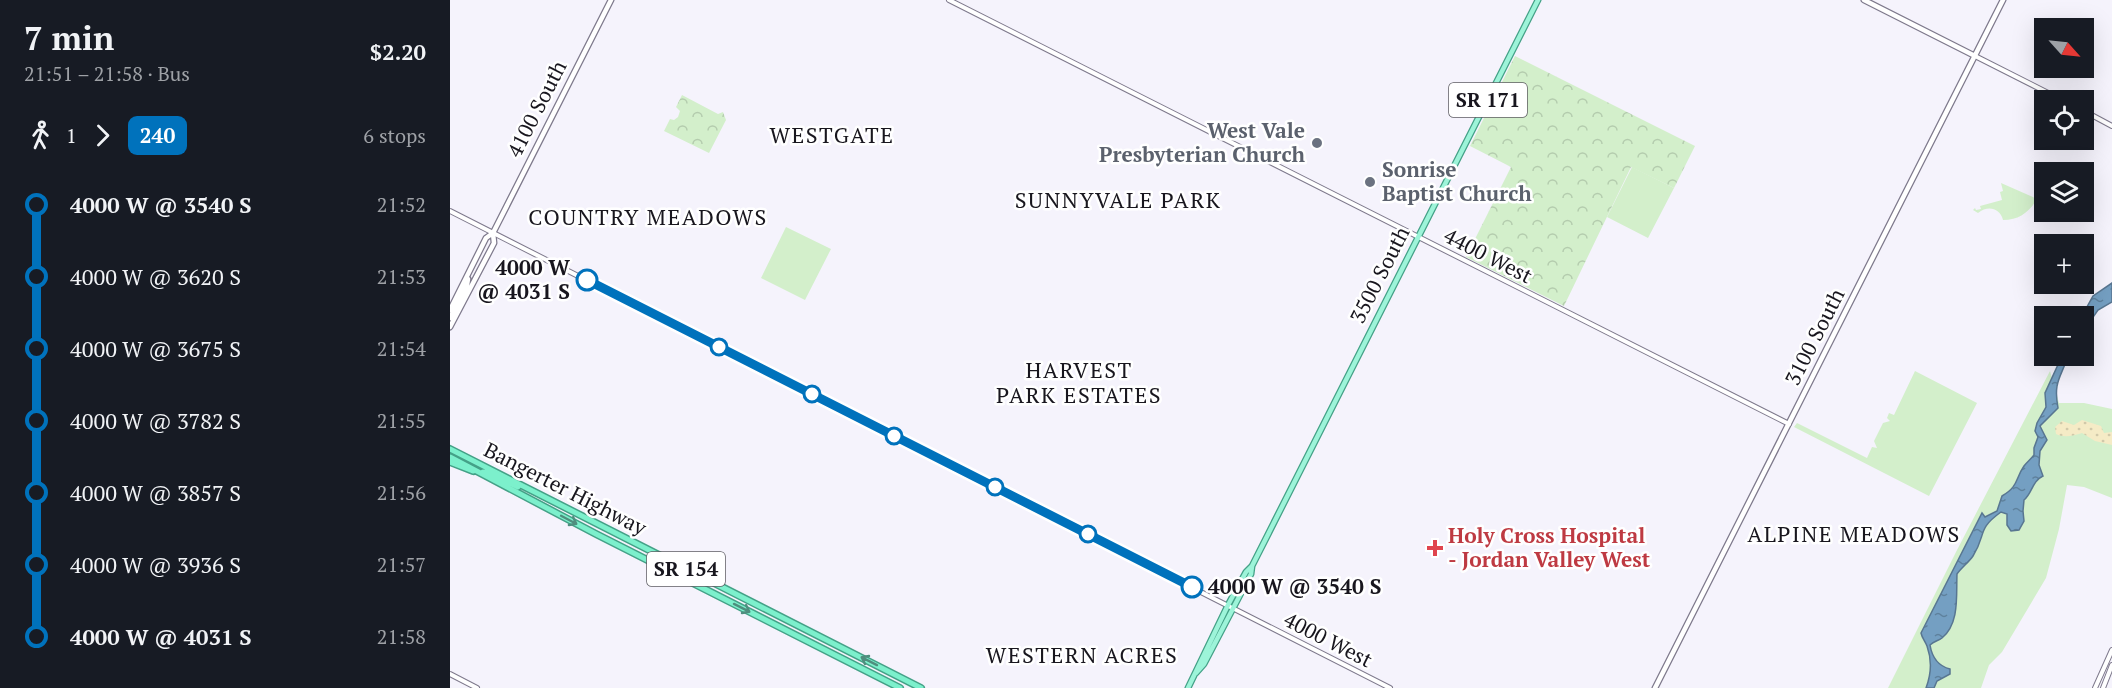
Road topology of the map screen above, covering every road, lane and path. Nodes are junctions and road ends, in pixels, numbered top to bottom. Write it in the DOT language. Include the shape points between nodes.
graph roads {
  1 [pos="611,0"];
  2 [pos="949,0"];
  3 [pos="1538,0"];
  4 [pos="1864,0"];
  5 [pos="2003,0"];
  6 [pos="1975,56"];
  7 [pos="2042,90"];
  8 [pos="2094,116"];
  9 [pos="2112,126"];
  10 [pos="450,211"];
  11 [pos="493,233"];
  12 [pos="1418,238"];
  13 [pos="469,273"];
  14 [pos="450,310"];
  15 [pos="450,318"];
  16 [pos="450,327"];
  17 [pos="1789,424"];
  18 [pos="450,449"];
  19 [pos="450,457"];
  20 [pos="450,462"];
  21 [pos="480,472"];
  22 [pos="553,502"];
  23 [pos="1231,606"];
  24 [pos="2112,650"];
  25 [pos="2112,665"];
  26 [pos="450,674"];
  27 [pos="477,688"];
  28 [pos="900,688"];
  29 [pos="921,688"];
  30 [pos="1188,688"];
  31 [pos="1390,688"];
  32 [pos="1655,688"];
  33 [pos="2095,688"];
  34 [pos="2103,688"];
  1 -- 11 [label="main road, 4100 South"];
  2 -- 12 [label="street, 4400 West"];
  3 -- 12 [label="main road, 3500 South / SR 171"];
  4 -- 6 [label="main road"];
  5 -- 6 [label="main road, 3100 South"];
  6 -- 7 [label="street"];
  6 -- 17 [label="main road, 3100 South"];
  8 -- 9 [label="street"];
  10 -- 11 [label="street, 4000 West"];
  11 -- 13 [label="main road, 4100 South" via="486,238"];
  11 -- 16 [label="main road, 4100 South" via="494,243"];
  11 -- 23 [label="street, 4000 West"];
  12 -- 17 [label="street, 4400 West"];
  12 -- 23 [label="main road, 3500 South / SR 171"];
  13 -- 14 [label="main road, 4100 South"];
  13 -- 15 [label="main road"];
  17 -- 32 [label="main road, 3100 South"];
  18 -- 22 [label="highway, Bangerter Highway / SR 154"];
  19 -- 21 [label="highway, Bangerter Highway / SR 154"];
  20 -- 21 [label="highway"];
  21 -- 22 [label="highway"];
  21 -- 28 [label="highway, Bangerter Highway / SR 154, one-way"];
  29 -- 22 [label="highway, Bangerter Highway / SR 154, one-way"];
  23 -- 30 [label="main road, 3500 South / SR 171" via="1203,667"];
  23 -- 31 [label="street, 4000 West"];
  24 -- 33 [label="street"];
  25 -- 34 [label="street"];
  26 -- 27 [label="street"];
}
